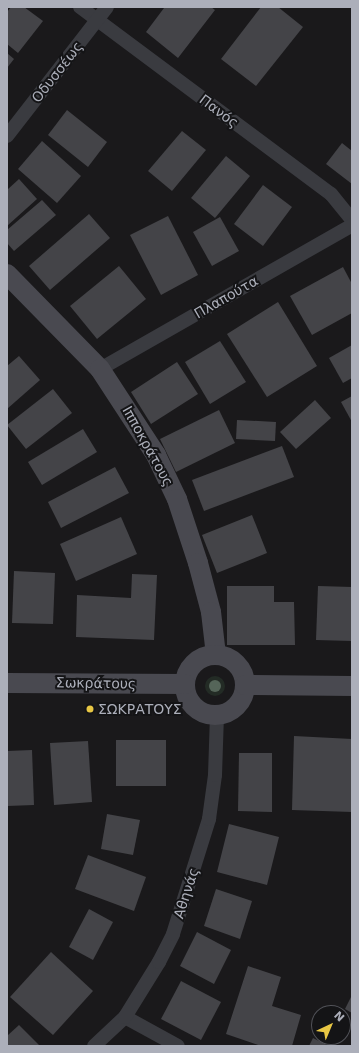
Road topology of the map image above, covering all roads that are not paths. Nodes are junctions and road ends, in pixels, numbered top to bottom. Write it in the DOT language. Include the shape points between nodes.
graph roads {
  1 [pos="80,7"];
  2 [pos="108,7"];
  3 [pos="98,20"];
  4 [pos="7,136"];
  5 [pos="352,220"];
  6 [pos="352,225"];
  7 [pos="7,274"];
  8 [pos="100,369"];
  9 [pos="216,656"];
  10 [pos="7,682"];
  11 [pos="185,684"];
  12 [pos="245,685"];
  13 [pos="352,686"];
  14 [pos="217,715"];
  15 [pos="125,1017"];
  16 [pos="94,1046"];
  17 [pos="178,1046"];
  1 -- 3 [label="street, Πανός"];
  2 -- 3 [label="street, Οδυσσέως"];
  3 -- 4 [label="street, Οδυσσέως"];
  3 -- 5 [label="street, Πανός" via="331,194"];
  6 -- 8 [label="street, Πλαπούτα"];
  7 -- 8 [label="street, Ιπποκράτους"];
  8 -- 9 [label="street, Ιπποκράτους" via="156,455 177,498 211,612"];
  9 -- 11 [label="street" via="198,661 187,675"];
  9 -- 12 [label="street" via="233,661 243,676"];
  10 -- 11 [label="street, Σωκράτους"];
  11 -- 14 [label="street" via="194,706 208,714"];
  12 -- 13 [label="street"];
  12 -- 14 [label="street" via="237,706"];
  14 -- 15 [label="street, Αθηνάς" via="215,775 209,819 197,860 173,934"];
  15 -- 16 [label="street, Αθηνάς"];
  15 -- 17 [label="street"];
}
